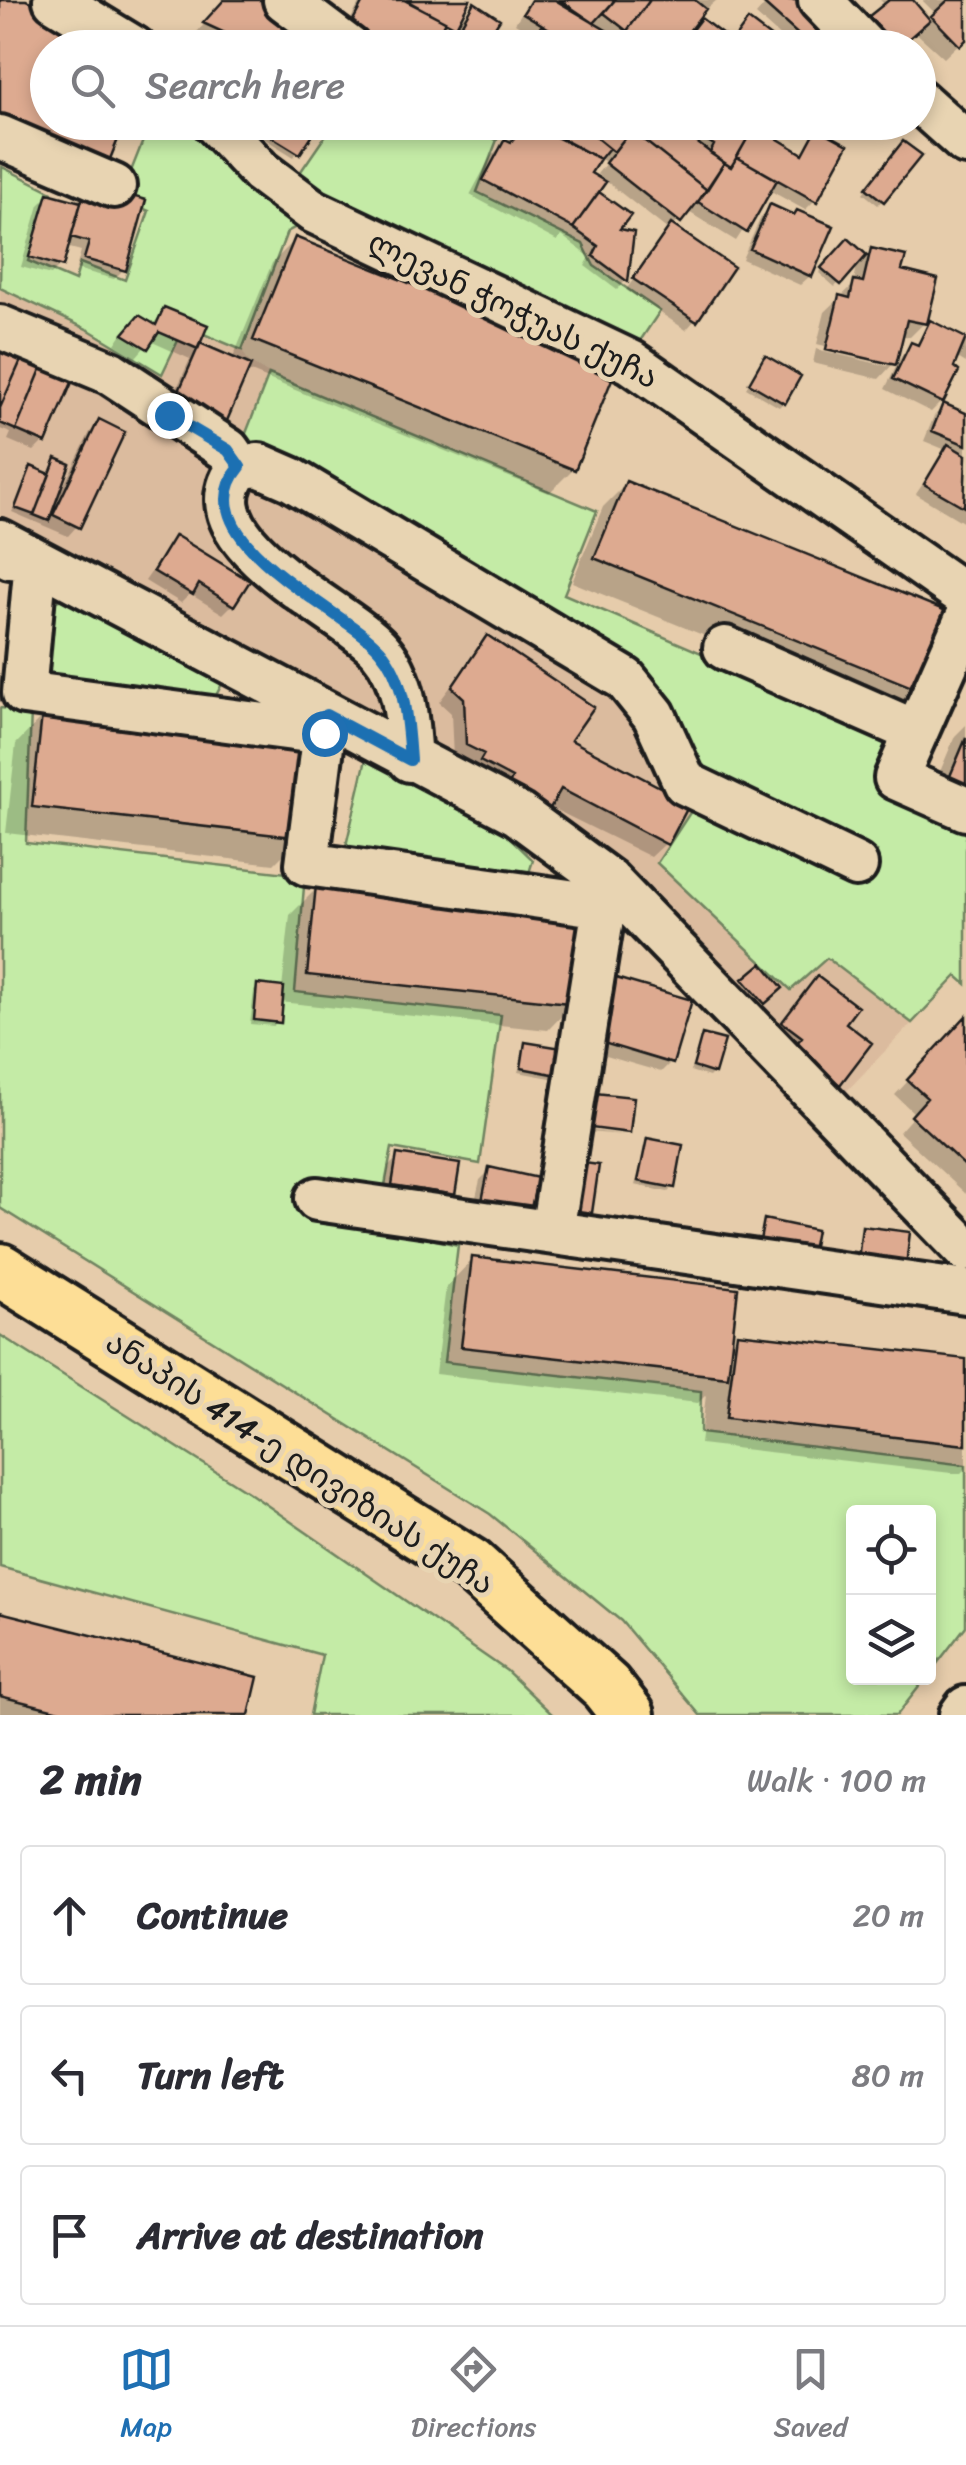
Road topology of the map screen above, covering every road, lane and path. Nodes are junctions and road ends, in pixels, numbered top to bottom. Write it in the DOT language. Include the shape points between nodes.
graph roads {
  1 [pos="55,0"];
  2 [pos="285,0"];
  3 [pos="820,0"];
  4 [pos="104,30"];
  5 [pos="325,30"];
  6 [pos="849,30"];
  7 [pos="936,116"];
  8 [pos="0,137"];
  9 [pos="231,140"];
  10 [pos="966,143"];
  11 [pos="114,186"];
  12 [pos="0,326"];
  13 [pos="240,467"];
  14 [pos="12,552"];
  15 [pos="966,596"];
  16 [pos="966,620"];
  17 [pos="726,648"];
  18 [pos="325,724"];
  19 [pos="916,732"];
  20 [pos="410,760"];
  21 [pos="966,809"];
  22 [pos="856,864"];
  23 [pos="607,894"];
  24 [pos="317,1199"];
  25 [pos="552,1232"];
  26 [pos="966,1250"];
  27 [pos="0,1270"];
  28 [pos="966,1292"];
  29 [pos="966,1708"];
  30 [pos="628,1715"];
  31 [pos="961,1715"];
  1 -- 4 [label="street"];
  2 -- 5 [label="street"];
  3 -- 6 [label="street"];
  7 -- 10 [label="street"];
  8 -- 11 [label="street"];
  9 -- 15 [label="street, ლევან ჭოჭუას ქუჩა" via="313,212 632,362"];
  12 -- 13 [label="street" via="112,373 228,450"];
  13 -- 20 [label="street" via="226,496 235,520 278,577 379,649 406,704"];
  13 -- 22 [label="street" via="259,465 291,479 625,679 654,715 686,783"];
  14 -- 18 [label="street"];
  14 -- 18 [label="street" via="24,692"];
  16 -- 19 [label="street"];
  17 -- 19 [label="street"];
  18 -- 20 [label="street"];
  18 -- 23 [label="street" via="306,864"];
  19 -- 21 [label="street" via="896,778"];
  20 -- 23 [label="street" via="518,814"];
  23 -- 25 [label="street"];
  23 -- 26 [label="street"];
  24 -- 25 [label="street"];
  25 -- 28 [label="street"];
  27 -- 30 [label="main road, ანაპის 414-ე დივიზიას ქუჩა" via="471,1565 606,1687"];
  29 -- 31 [label="street"];
}
